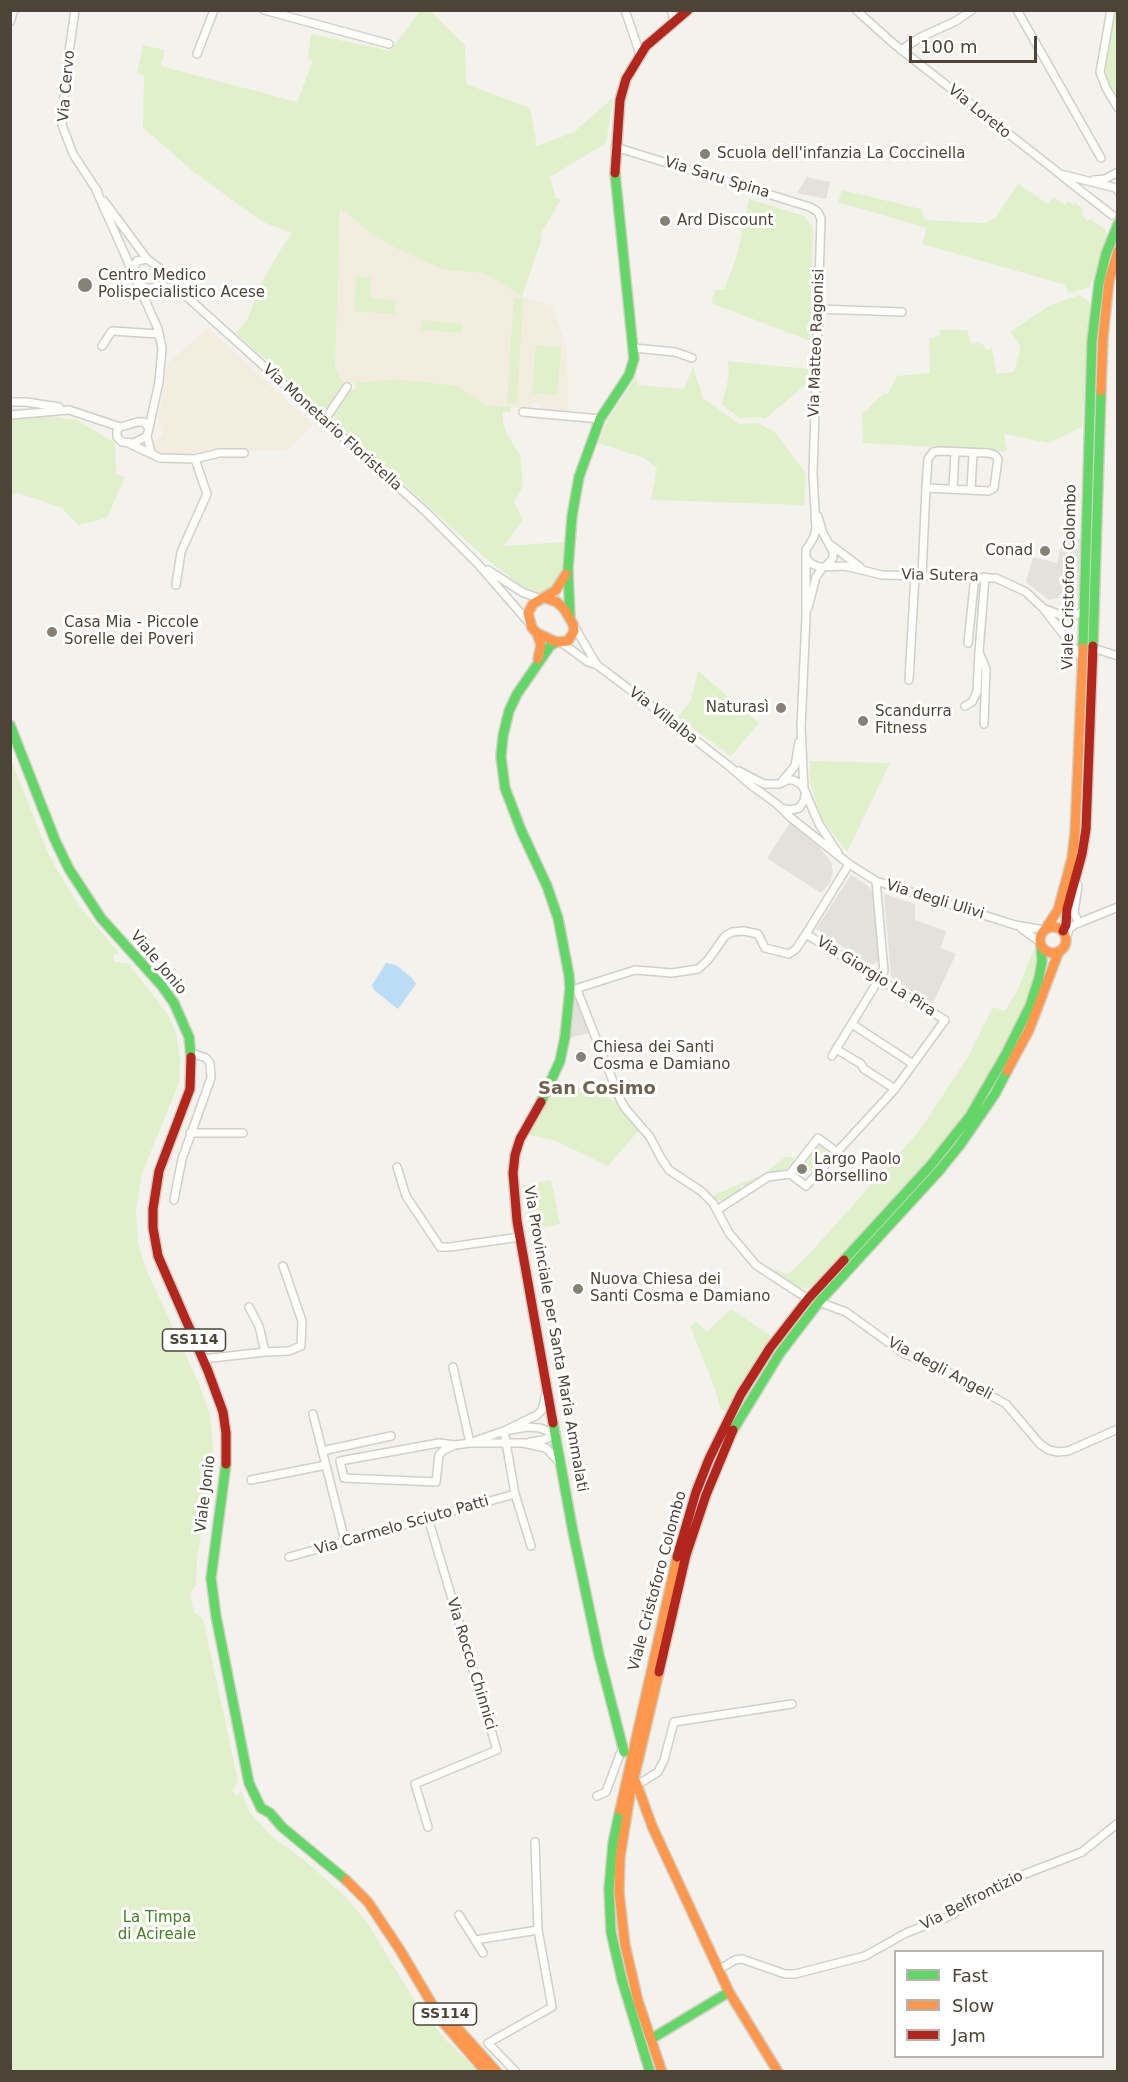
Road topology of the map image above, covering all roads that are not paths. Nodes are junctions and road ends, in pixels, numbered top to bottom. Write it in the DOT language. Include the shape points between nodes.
graph roads {
  1 [pos="14,10"];
  2 [pos="75,10"];
  3 [pos="214,10"];
  4 [pos="264,10"];
  5 [pos="625,10"];
  6 [pos="688,10"];
  7 [pos="856,10"];
  8 [pos="972,10"];
  9 [pos="1017,10"];
  10 [pos="1111,10"];
  11 [pos="672,15"];
  12 [pos="10,22"];
  13 [pos="389,44"];
  14 [pos="901,50"];
  15 [pos="197,54"];
  16 [pos="640,54"];
  17 [pos="1118,108"];
  18 [pos="615,147"];
  19 [pos="1101,158"];
  20 [pos="1116,173"];
  21 [pos="1060,174"];
  22 [pos="1083,179"];
  23 [pos="1117,189"];
  24 [pos="96,190"];
  25 [pos="818,212"];
  26 [pos="1115,219"];
  27 [pos="1118,251"];
  28 [pos="147,260"];
  29 [pos="157,266"];
  30 [pos="132,270"];
  31 [pos="138,284"];
  32 [pos="155,287"];
  33 [pos="184,294"];
  34 [pos="148,305"];
  35 [pos="818,309"];
  36 [pos="902,312"];
  37 [pos="159,334"];
  38 [pos="102,346"];
  39 [pos="634,348"];
  40 [pos="692,358"];
  41 [pos="347,387"];
  42 [pos="10,402"];
  43 [pos="153,405"];
  44 [pos="69,410"];
  45 [pos="523,412"];
  46 [pos="10,415"];
  47 [pos="600,419"];
  48 [pos="97,420"];
  49 [pos="324,421"];
  50 [pos="138,422"];
  51 [pos="120,427"];
  52 [pos="148,432"];
  53 [pos="117,437"];
  54 [pos="128,443"];
  55 [pos="955,452"];
  56 [pos="151,453"];
  57 [pos="244,453"];
  58 [pos="973,453"];
  59 [pos="195,459"];
  60 [pos="926,488"];
  61 [pos="953,489"];
  62 [pos="971,490"];
  63 [pos="814,505"];
  64 [pos="810,543"];
  65 [pos="830,544"];
  66 [pos="806,553"];
  67 [pos="478,564"];
  68 [pos="825,566"];
  69 [pos="568,569"];
  70 [pos="865,570"];
  71 [pos="918,575"];
  72 [pos="975,576"];
  73 [pos="985,576"];
  74 [pos="176,585"];
  75 [pos="542,598"];
  76 [pos="1042,608"];
  77 [pos="1084,611"];
  78 [pos="806,617"];
  79 [pos="572,621"];
  80 [pos="535,630"];
  81 [pos="559,643"];
  82 [pos="968,643"];
  83 [pos="1093,648"];
  84 [pos="979,652"];
  85 [pos="1118,656"];
  86 [pos="1083,660"];
  87 [pos="597,665"];
  88 [pos="535,668"];
  89 [pos="909,681"];
  90 [pos="965,706"];
  91 [pos="10,724"];
  92 [pos="984,724"];
  93 [pos="801,728"];
  94 [pos="729,766"];
  95 [pos="780,783"];
  96 [pos="805,792"];
  97 [pos="779,806"];
  98 [pos="1082,854"];
  99 [pos="842,858"];
  100 [pos="849,864"];
  101 [pos="876,881"];
  102 [pos="1118,907"];
  103 [pos="1078,923"];
  104 [pos="1015,925"];
  105 [pos="1045,929"];
  106 [pos="1065,932"];
  107 [pos="807,934"];
  108 [pos="1040,944"];
  109 [pos="1059,951"];
  110 [pos="879,979"];
  111 [pos="574,989"];
  112 [pos="852,1024"];
  113 [pos="192,1053"];
  114 [pos="914,1064"];
  115 [pos="895,1089"];
  116 [pos="190,1133"];
  117 [pos="243,1133"];
  118 [pos="840,1149"];
  119 [pos="397,1167"];
  120 [pos="790,1174"];
  121 [pos="174,1200"];
  122 [pos="717,1210"];
  123 [pos="520,1237"];
  124 [pos="283,1266"];
  125 [pos="808,1299"];
  126 [pos="819,1302"];
  127 [pos="249,1307"];
  128 [pos="265,1352"];
  129 [pos="203,1359"];
  130 [pos="453,1367"];
  131 [pos="548,1385"];
  132 [pos="313,1414"];
  133 [pos="1118,1429"];
  134 [pos="504,1431"];
  135 [pos="556,1434"];
  136 [pos="390,1436"];
  137 [pos="470,1443"];
  138 [pos="522,1443"];
  139 [pos="507,1444"];
  140 [pos="455,1445"];
  141 [pos="322,1451"];
  142 [pos="326,1465"];
  143 [pos="561,1465"];
  144 [pos="251,1480"];
  145 [pos="514,1494"];
  146 [pos="428,1518"];
  147 [pos="345,1541"];
  148 [pos="531,1546"];
  149 [pos="289,1557"];
  150 [pos="792,1704"];
  151 [pos="623,1750"];
  152 [pos="636,1784"];
  153 [pos="597,1796"];
  154 [pos="1118,1823"];
  155 [pos="428,1827"];
  156 [pos="536,1842"];
  157 [pos="459,1915"];
  158 [pos="538,1930"];
  159 [pos="611,1932"];
  160 [pos="475,1940"];
  161 [pos="400,1950"];
  162 [pos="483,1953"];
  163 [pos="718,1970"];
  164 [pos="729,1992"];
  165 [pos="651,2039"];
  166 [pos="486,2072"];
  167 [pos="498,2072"];
  168 [pos="516,2072"];
  169 [pos="652,2072"];
  170 [pos="662,2072"];
  171 [pos="778,2072"];
  1 -- 12 [label="street"];
  2 -- 24 [label="street, Via Cervo" via="62,125 73,154"];
  3 -- 15 [label="street"];
  4 -- 13 [label="street"];
  5 -- 16 [label="street"];
  6 -- 11 [label="main road"];
  7 -- 14 [label="street, Via Loreto"];
  8 -- 14 [label="street"];
  9 -- 19 [label="street"];
  10 -- 17 [label="street" via="1100,72"];
  11 -- 16 [label="main road"];
  14 -- 21 [label="street, Via Loreto"];
  16 -- 18 [label="main road" via="620,100"];
  18 -- 25 [label="street, Via Saru Spina"];
  18 -- 39 [label="main road" via="615,192"];
  20 -- 22 [label="street" via="1100,180"];
  20 -- 23 [label="street"];
  21 -- 22 [label="street, Via Loreto"];
  21 -- 26 [label="street"];
  22 -- 23 [label="street, Via Loreto"];
  24 -- 28 [label="street"];
  24 -- 30 [label="street"];
  25 -- 35 [label="street, Via Matteo Ragonisi"];
  26 -- 77 [label="main road, Viale Cristoforo Colombo" via="1094,313"];
  27 -- 83 [label="main road, Viale Cristoforo Colombo" via="1109,281 1102,337"];
  28 -- 29 [label="street"];
  28 -- 30 [label="street" via="137,261"];
  29 -- 32 [label="street" via="160,275"];
  29 -- 33 [label="street, Via Monetario Floristella"];
  30 -- 31 [label="street"];
  31 -- 32 [label="street"];
  31 -- 34 [label="street"];
  32 -- 33 [label="street"];
  32 -- 34 [label="street"];
  33 -- 49 [label="street, Via Monetario Floristella"];
  34 -- 37 [label="street"];
  35 -- 36 [label="street"];
  35 -- 63 [label="street, Via Matteo Ragonisi"];
  37 -- 38 [label="street" via="112,331"];
  37 -- 43 [label="street" via="161,363"];
  39 -- 40 [label="street" via="675,351"];
  39 -- 47 [label="main road" via="629,375"];
  41 -- 49 [label="street"];
  42 -- 44 [label="street"];
  43 -- 50 [label="street"];
  43 -- 52 [label="street"];
  44 -- 46 [label="street"];
  44 -- 48 [label="street"];
  45 -- 47 [label="street"];
  47 -- 69 [label="main road" via="574,496"];
  48 -- 51 [label="street"];
  48 -- 53 [label="street"];
  49 -- 67 [label="street, Via Monetario Floristella"];
  50 -- 51 [label="street"];
  50 -- 52 [label="street" via="144,422"];
  51 -- 53 [label="street"];
  52 -- 54 [label="street" via="141,441"];
  52 -- 56 [label="street"];
  53 -- 54 [label="street"];
  54 -- 56 [label="street"];
  55 -- 58 [label="street"];
  55 -- 60 [label="street" via="933,452 928,459"];
  55 -- 61 [label="street"];
  56 -- 59 [label="street" via="160,458"];
  57 -- 59 [label="street" via="219,453"];
  58 -- 62 [label="street"];
  58 -- 62 [label="street" via="988,453 998,459 994,488"];
  59 -- 74 [label="street" via="207,494 181,552"];
  60 -- 61 [label="street"];
  60 -- 71 [label="street"];
  61 -- 62 [label="street"];
  63 -- 64 [label="street" via="816,529"];
  63 -- 65 [label="street"];
  64 -- 65 [label="street" via="818,540"];
  64 -- 66 [label="street"];
  65 -- 68 [label="street" via="833,558"];
  65 -- 70 [label="street"];
  66 -- 68 [label="street" via="812,566"];
  66 -- 78 [label="street"];
  67 -- 75 [label="street" via="522,592"];
  67 -- 80 [label="street"];
  68 -- 70 [label="street, Via Sutera"];
  68 -- 78 [label="street" via="816,577"];
  69 -- 75 [label="main road" via="556,590"];
  69 -- 79 [label="main road"];
  70 -- 71 [label="street, Via Sutera" via="882,575"];
  71 -- 72 [label="street, Via Sutera"];
  71 -- 89 [label="street"];
  72 -- 73 [label="street, Via Sutera"];
  72 -- 82 [label="street"];
  73 -- 76 [label="street, Via Sutera" via="1026,592"];
  73 -- 84 [label="street"];
  75 -- 79 [label="main road" via="557,602"];
  75 -- 80 [label="main road" via="528,613"];
  76 -- 77 [label="street" via="1063,616"];
  76 -- 86 [label="street"];
  77 -- 86 [label="main road, Viale Cristoforo Colombo"];
  78 -- 93 [label="street"];
  79 -- 81 [label="main road" via="574,631 570,639"];
  79 -- 87 [label="street"];
  80 -- 81 [label="main road"];
  80 -- 88 [label="main road" via="541,645"];
  81 -- 87 [label="street"];
  81 -- 88 [label="main road, Via Provinciale per Santa Maria Ammalati" via="550,646"];
  83 -- 85 [label="street"];
  83 -- 98 [label="main road, Viale Cristoforo Colombo"];
  84 -- 90 [label="street" via="977,692"];
  84 -- 92 [label="street" via="986,669"];
  86 -- 105 [label="main road, Viale Cristoforo Colombo" via="1075,833 1058,910"];
  87 -- 94 [label="street, Via Villalba"];
  88 -- 111 [label="main road, Via Provinciale per Santa Maria Ammalati" via="508,711 502,773 512,808 558,918"];
  91 -- 113 [label="main road, Viale Jonio / SS114" via="69,869 101,918 174,1003"];
  93 -- 95 [label="street" via="795,766"];
  93 -- 96 [label="street"];
  94 -- 95 [label="street" via="764,784"];
  94 -- 97 [label="street"];
  95 -- 96 [label="street" via="793,780"];
  95 -- 97 [label="street" via="774,795"];
  96 -- 97 [label="street" via="799,808"];
  96 -- 99 [label="street" via="819,824"];
  97 -- 99 [label="street"];
  98 -- 103 [label="street" via="1074,913"];
  98 -- 106 [label="main road, Viale Cristoforo Colombo" via="1066,909"];
  99 -- 100 [label="street, Via degli Ulivi"];
  100 -- 101 [label="street, Via degli Ulivi"];
  100 -- 107 [label="street"];
  101 -- 104 [label="street, Via degli Ulivi"];
  101 -- 110 [label="street" via="884,971"];
  102 -- 103 [label="street"];
  103 -- 106 [label="street"];
  103 -- 106 [label="street"];
  104 -- 105 [label="street"];
  104 -- 108 [label="street"];
  105 -- 106 [label="main road" via="1056,927"];
  105 -- 108 [label="main road"];
  106 -- 109 [label="main road"];
  107 -- 110 [label="street, Via Giorgio La Pira"];
  107 -- 111 [label="street" via="789,954 765,948 758,934 732,932 698,969 672,973 635,970"];
  108 -- 109 [label="main road" via="1049,952"];
  108 -- 125 [label="main road, Viale Cristoforo Colombo" via="1042,961 1030,1006 970,1116 931,1165"];
  109 -- 126 [label="main road, Viale Cristoforo Colombo" via="1029,1030 996,1094 939,1171"];
  110 -- 112 [label="street"];
  110 -- 114 [label="street, Via Giorgio La Pira" via="945,1020"];
  111 -- 122 [label="street" via="625,1108 650,1137 669,1170 701,1191"];
  111 -- 123 [label="main road, Via Provinciale per Santa Maria Ammalati" via="560,1061 515,1155 513,1184"];
  112 -- 114 [label="street"];
  112 -- 115 [label="street" via="834,1053 861,1064"];
  113 -- 116 [label="street" via="206,1058 211,1069 208,1088"];
  113 -- 129 [label="main road, Viale Jonio / SS114" via="190,1089 159,1171 153,1228 158,1256"];
  114 -- 115 [label="street"];
  115 -- 118 [label="street"];
  116 -- 117 [label="street"];
  116 -- 121 [label="street"];
  118 -- 120 [label="street" via="818,1138"];
  118 -- 120 [label="street" via="807,1186"];
  119 -- 123 [label="street" via="405,1196 440,1247"];
  120 -- 122 [label="street" via="768,1177"];
  122 -- 125 [label="street" via="729,1233 756,1265"];
  123 -- 131 [label="main road, Via Provinciale per Santa Maria Ammalati"];
  124 -- 128 [label="street" via="302,1321 301,1346 289,1352"];
  125 -- 159 [label="main road, Viale Cristoforo Colombo" via="770,1348 741,1395 709,1459 686,1523 613,1843"];
  126 -- 133 [label="street, Via degli Angeli" via="846,1312 903,1353 943,1369 1006,1404 1049,1450 1068,1451"];
  126 -- 165 [label="main road, Viale Cristoforo Colombo" via="758,1387 715,1473 686,1555 646,1725 622,1839 619,1892 632,1979"];
  127 -- 128 [label="street" via="259,1326"];
  128 -- 129 [label="street"];
  129 -- 161 [label="main road, Viale Jonio / SS114" via="222,1412 227,1453 213,1553 213,1597 249,1783 261,1808 349,1882"];
  130 -- 137 [label="street"];
  131 -- 134 [label="street" via="542,1410"];
  131 -- 135 [label="main road, Via Provinciale per Santa Maria Ammalati"];
  132 -- 141 [label="street"];
  134 -- 135 [label="street" via="527,1427"];
  134 -- 137 [label="street"];
  134 -- 139 [label="street"];
  135 -- 138 [label="street"];
  135 -- 143 [label="main road, Via Provinciale per Santa Maria Ammalati"];
  136 -- 141 [label="street"];
  137 -- 139 [label="street"];
  137 -- 140 [label="street"];
  138 -- 139 [label="street"];
  138 -- 143 [label="street" via="546,1448"];
  139 -- 145 [label="street"];
  140 -- 140 [label="street" via="439,1455 436,1482 344,1478 340,1461 439,1443"];
  141 -- 142 [label="street"];
  142 -- 144 [label="street"];
  142 -- 147 [label="street"];
  143 -- 151 [label="main road, Via Provinciale per Santa Maria Ammalati" via="598,1655"];
  145 -- 146 [label="street, Via Carmelo Sciuto Patti"];
  145 -- 148 [label="street"];
  146 -- 147 [label="street, Via Carmelo Sciuto Patti"];
  146 -- 155 [label="street, Via Rocco Chinnici" via="497,1750 415,1784"];
  147 -- 149 [label="street, Via Carmelo Sciuto Patti"];
  150 -- 152 [label="street" via="674,1722 658,1772"];
  151 -- 153 [label="street" via="606,1792"];
  152 -- 163 [label="main road"];
  154 -- 163 [label="street, Via Belfrontizio" via="1082,1852 1012,1879 947,1917 906,1933 865,1956 795,1974 742,1959"];
  156 -- 158 [label="street"];
  157 -- 160 [label="street"];
  158 -- 160 [label="street"];
  158 -- 168 [label="street" via="552,2007 488,2043"];
  159 -- 165 [label="main road" via="643,2036"];
  159 -- 169 [label="main road, Viale Cristoforo Colombo"];
  160 -- 162 [label="street"];
  161 -- 166 [label="main road, Viale Jonio / SS114" via="441,2021"];
  161 -- 167 [label="main road, Viale Jonio / SS114" via="448,2018"];
  163 -- 164 [label="main road"];
  164 -- 165 [label="main road"];
  164 -- 171 [label="main road"];
  165 -- 169 [label="main road" via="648,2051"];
  165 -- 170 [label="main road, Viale Cristoforo Colombo"];
}
